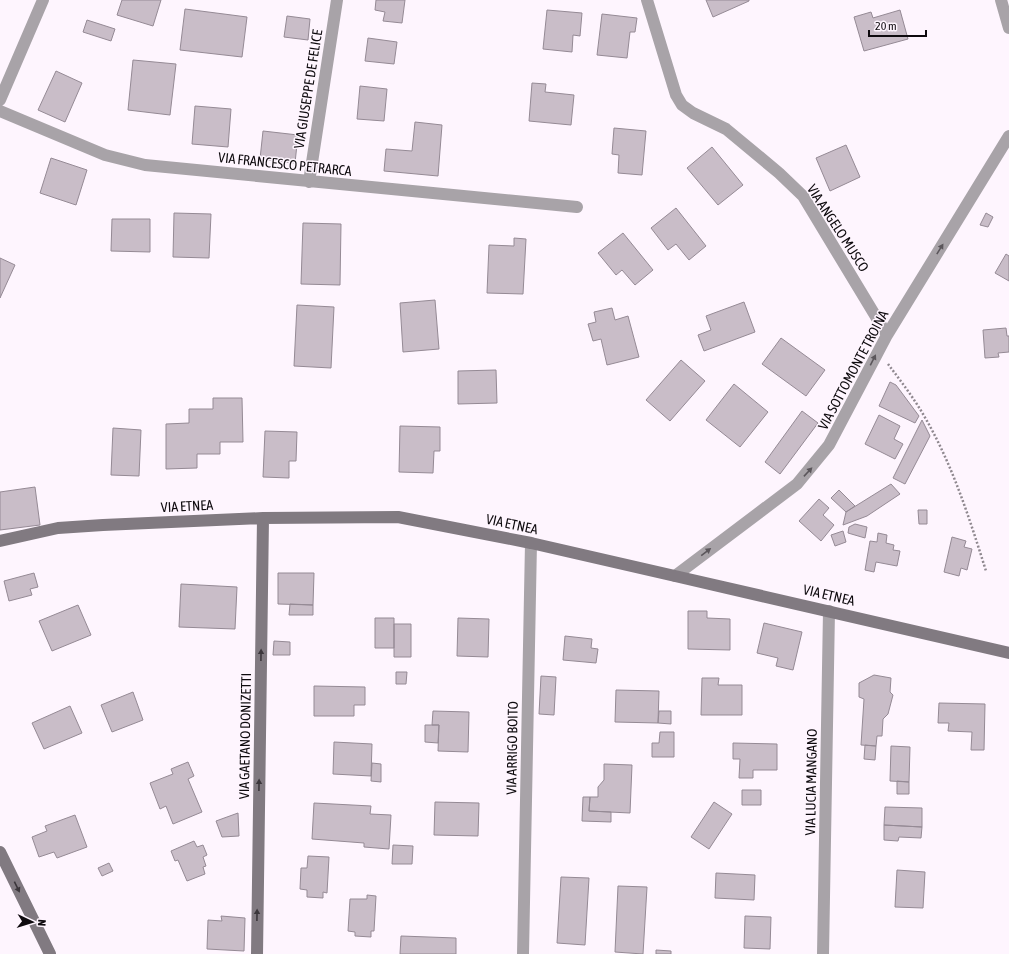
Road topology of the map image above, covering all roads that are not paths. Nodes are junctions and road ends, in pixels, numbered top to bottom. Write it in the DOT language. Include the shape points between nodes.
graph roads {
  1 [pos="43,0"];
  2 [pos="337,0"];
  3 [pos="647,0"];
  4 [pos="1001,0"];
  5 [pos="1009,28"];
  6 [pos="0,100"];
  7 [pos="0,111"];
  8 [pos="1009,136"];
  9 [pos="309,182"];
  10 [pos="577,207"];
  11 [pos="887,335"];
  12 [pos="263,518"];
  13 [pos="0,541"];
  14 [pos="531,543"];
  15 [pos="675,576"];
  16 [pos="829,611"];
  17 [pos="1009,653"];
  18 [pos="0,852"];
  19 [pos="50,954"];
  20 [pos="257,954"];
  21 [pos="523,954"];
  22 [pos="823,954"];
  1 -- 6 [label="street"];
  2 -- 9 [label="street, VIA GIUSEPPE DE FELICE"];
  3 -- 11 [label="street, VIA ANGELO MUSCO" via="676,95 682,105 726,129 803,196"];
  4 -- 5 [label="street"];
  7 -- 9 [label="street, VIA FRANCESCO PETRARCA" via="105,155 145,165"];
  11 -- 8 [label="street, VIA SOTTOMONTE TROINA, one-way"];
  9 -- 10 [label="street, VIA FRANCESCO PETRARCA"];
  15 -- 11 [label="street, VIA SOTTOMONTE TROINA, one-way" via="797,484 813,467 829,445"];
  12 -- 13 [label="main road, VIA ETNEA" via="58,528"];
  12 -- 14 [label="main road, VIA ETNEA" via="398,517"];
  20 -- 12 [label="main road, VIA GAETANO DONIZETTI, one-way"];
  14 -- 15 [label="main road, VIA ETNEA"];
  14 -- 21 [label="street, VIA ARRIGO BOITO"];
  15 -- 16 [label="main road, VIA ETNEA"];
  16 -- 17 [label="main road, VIA ETNEA"];
  16 -- 22 [label="street, VIA LUCIA MANGANO"];
  18 -- 19 [label="main road, one-way"];
}
